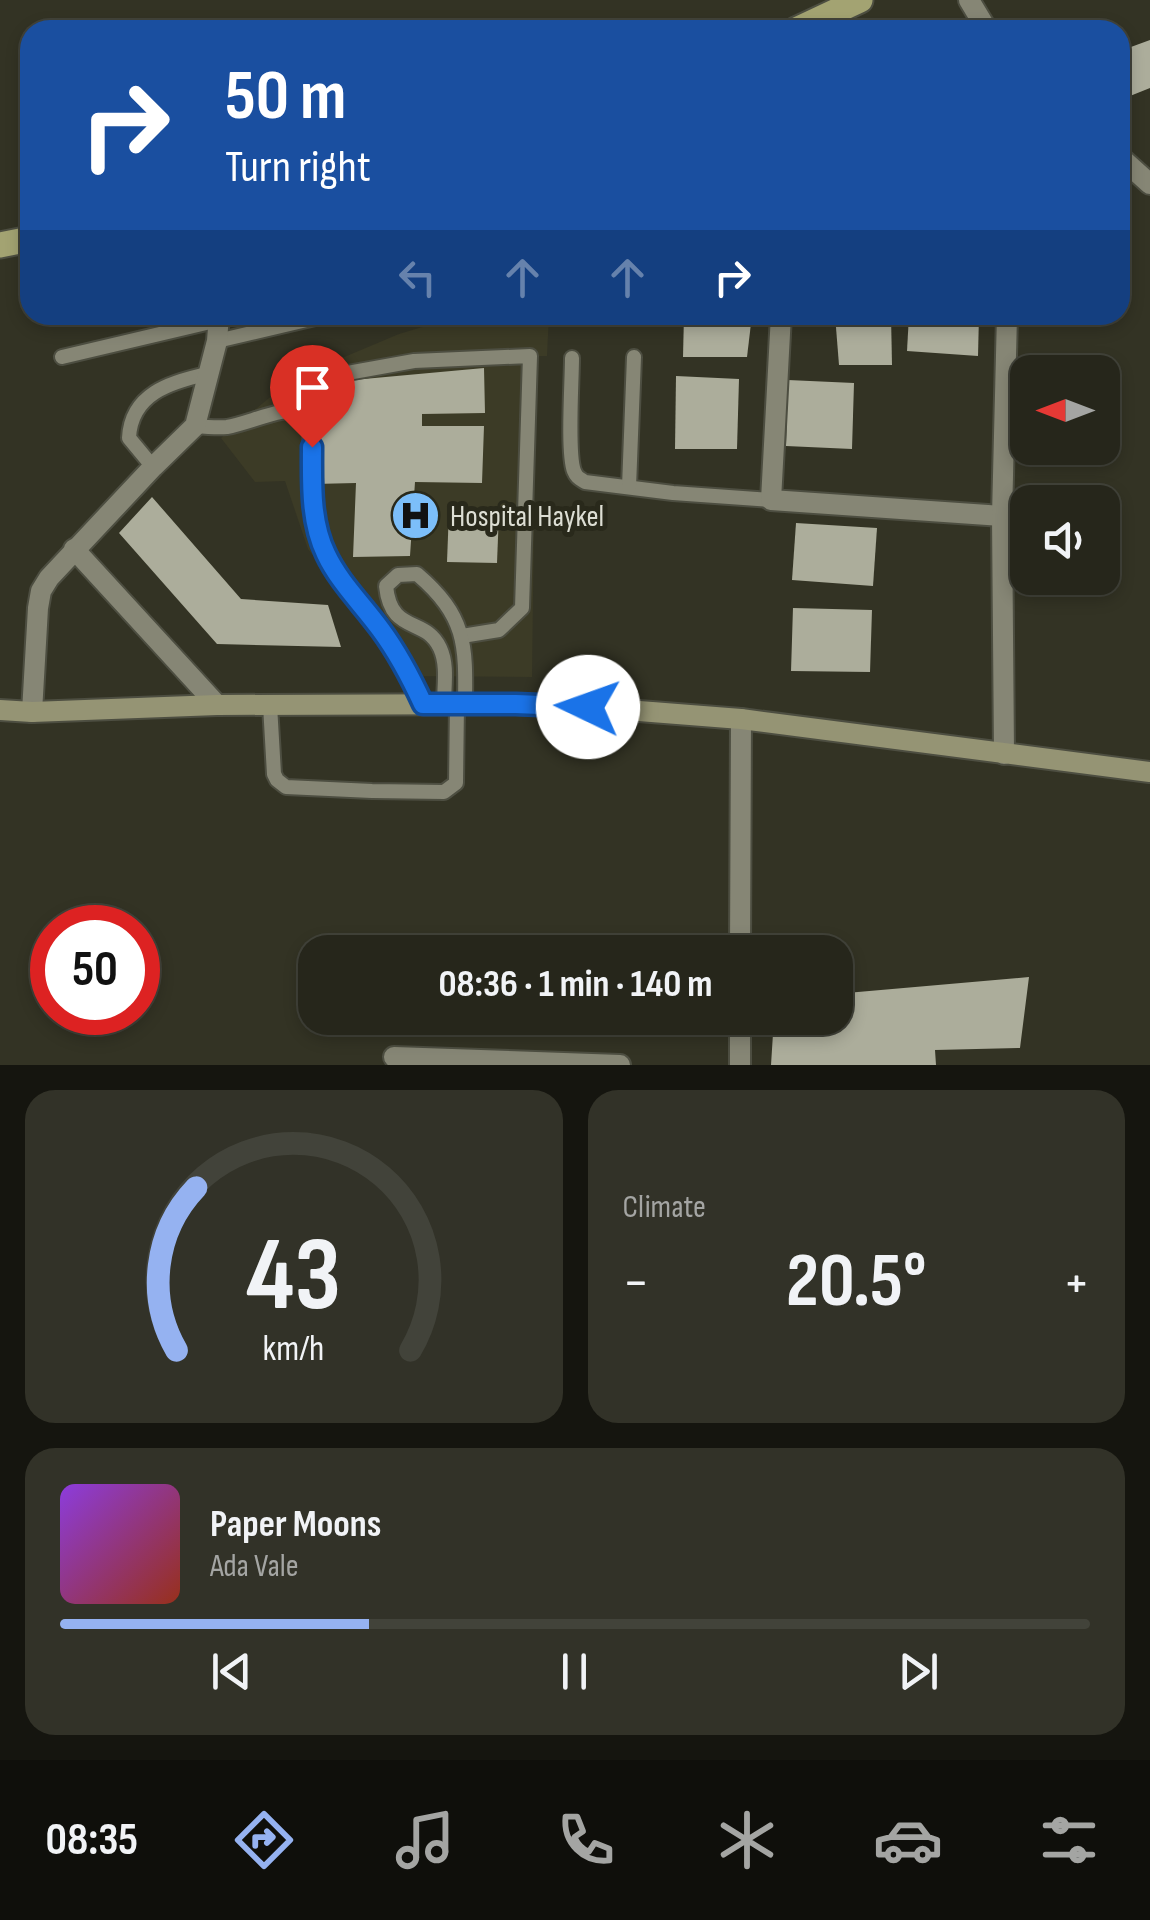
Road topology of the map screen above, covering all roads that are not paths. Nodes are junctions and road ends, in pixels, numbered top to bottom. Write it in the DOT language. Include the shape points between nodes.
graph roads {
  1 [pos="860,0"];
  2 [pos="817,20"];
  3 [pos="1130,166"];
  4 [pos="1150,184"];
  5 [pos="218,325"];
  6 [pos="780,325"];
  7 [pos="1007,325"];
  8 [pos="62,357"];
  9 [pos="634,357"];
  10 [pos="572,358"];
  11 [pos="207,374"];
  12 [pos="306,412"];
  13 [pos="195,426"];
  14 [pos="153,467"];
  15 [pos="629,488"];
  16 [pos="771,500"];
  17 [pos="1002,516"];
  18 [pos="74,550"];
  19 [pos="462,636"];
  20 [pos="447,704"];
  21 [pos="217,706"];
  22 [pos="270,706"];
  23 [pos="0,710"];
  24 [pos="32,712"];
  25 [pos="740,719"];
  26 [pos="1004,754"];
  27 [pos="1150,772"];
  28 [pos="740,935"];
  29 [pos="740,1035"];
  30 [pos="394,1057"];
  31 [pos="620,1065"];
  32 [pos="740,1065"];
  1 -- 2 [label="main road"];
  3 -- 4 [label="street"];
  5 -- 8 [label="lane"];
  5 -- 11 [label="street"];
  6 -- 16 [label="street"];
  7 -- 17 [label="street"];
  9 -- 15 [label="lane"];
  10 -- 15 [label="lane" via="574,471 585,482"];
  11 -- 13 [label="street"];
  11 -- 14 [label="lane" via="158,390 129,422 128,438"];
  12 -- 13 [label="lane" via="222,428"];
  12 -- 19 [label="lane" via="320,378 414,361 530,356 522,608 498,630"];
  12 -- 20 [label="lane" via="314,515 325,554 406,668"];
  13 -- 14 [label="street"];
  14 -- 18 [label="street"];
  15 -- 16 [label="lane"];
  16 -- 17 [label="street"];
  17 -- 26 [label="street"];
  18 -- 21 [label="street"];
  18 -- 24 [label="street" via="41,591"];
  19 -- 20 [label="lane" via="466,656"];
  19 -- 20 [label="lane" via="417,574 398,575 386,586 394,612 440,646"];
  20 -- 22 [label="main road"];
  20 -- 22 [label="lane" via="456,782 444,792 286,787 274,774"];
  20 -- 25 [label="main road"];
  21 -- 22 [label="main road"];
  21 -- 24 [label="main road"];
  23 -- 24 [label="main road"];
  25 -- 26 [label="main road"];
  25 -- 28 [label="street"];
  26 -- 27 [label="main road"];
  29 -- 32 [label="street"];
  30 -- 31 [label="street"];
}
